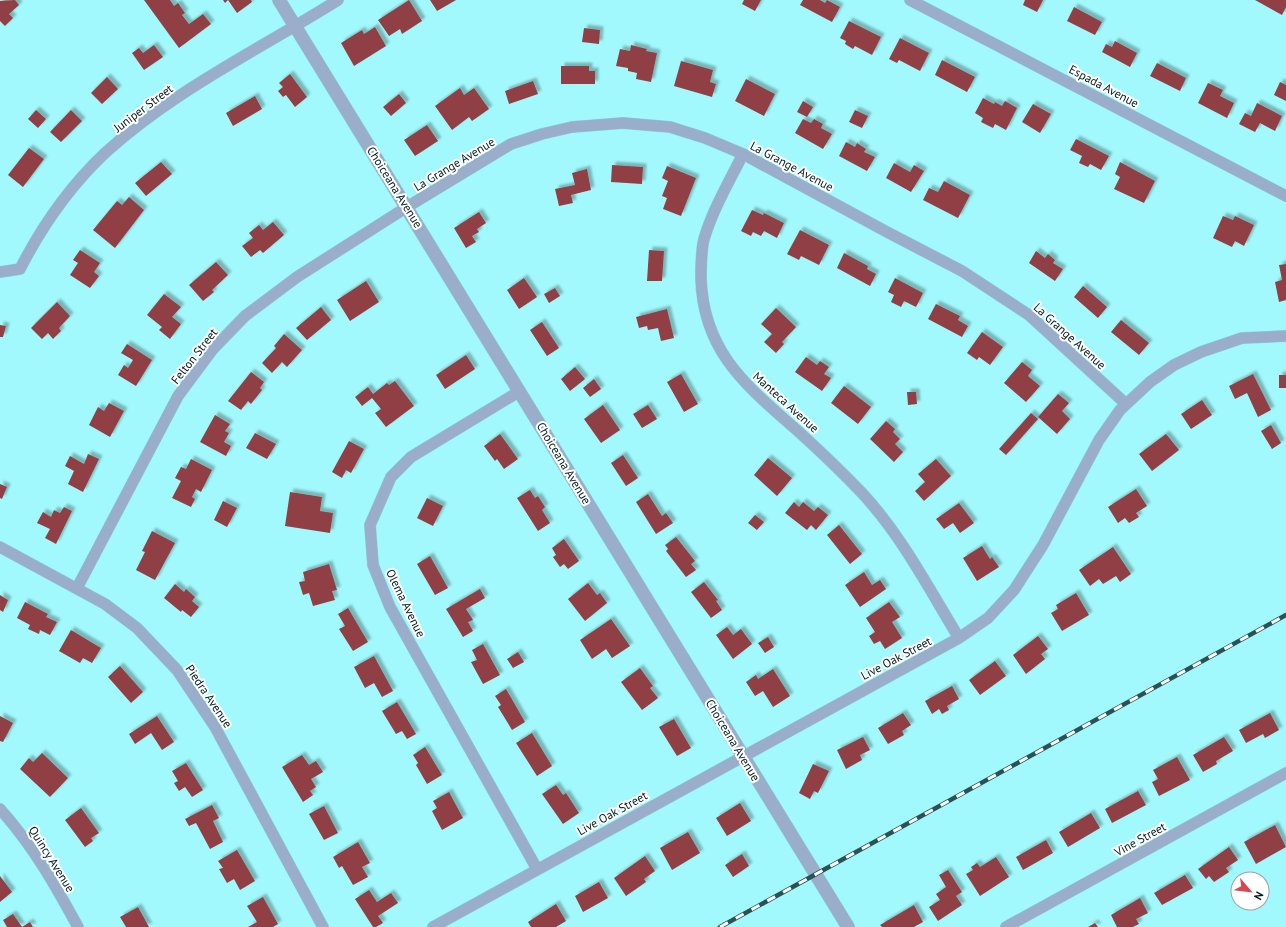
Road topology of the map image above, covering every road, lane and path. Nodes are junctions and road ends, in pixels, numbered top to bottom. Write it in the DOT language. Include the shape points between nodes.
graph roads {
  1 [pos="279,0"];
  2 [pos="338,0"];
  3 [pos="910,0"];
  4 [pos="296,26"];
  5 [pos="743,154"];
  6 [pos="1286,196"];
  7 [pos="407,207"];
  8 [pos="0,272"];
  9 [pos="1286,336"];
  10 [pos="520,391"];
  11 [pos="1126,404"];
  12 [pos="0,547"];
  13 [pos="77,588"];
  14 [pos="959,638"];
  15 [pos="743,757"];
  16 [pos="1286,773"];
  17 [pos="0,809"];
  18 [pos="537,869"];
  19 [pos="78,927"];
  20 [pos="323,927"];
  21 [pos="433,927"];
  22 [pos="848,927"];
  23 [pos="1006,927"];
  1 -- 4 [label="street, Choiceana Avenue"];
  2 -- 4 [label="street, Juniper Street"];
  3 -- 6 [label="street, Espada Avenue"];
  4 -- 7 [label="street, Choiceana Avenue"];
  4 -- 8 [label="street, Juniper Street" via="198,84 105,153 64,198 36,237 20,269"];
  5 -- 7 [label="street, La Grange Avenue" via="670,127 623,123 572,127 511,144"];
  5 -- 11 [label="street, La Grange Avenue" via="962,271 1029,315"];
  5 -- 14 [label="street, Manteca Avenue" via="712,218 704,241 702,289 705,310 718,346 735,373 863,494 896,535"];
  7 -- 10 [label="street, Choiceana Avenue"];
  7 -- 13 [label="street, Felton Street" via="297,277 245,316 213,349 178,396"];
  9 -- 11 [label="street, Live Oak Street" via="1242,338 1201,352 1156,377"];
  10 -- 15 [label="street, Choiceana Avenue"];
  10 -- 18 [label="street, Olema Avenue" via="411,457 390,477 370,525 373,565 390,607"];
  11 -- 14 [label="street, Live Oak Street" via="1099,440 1043,545 1014,590 988,618"];
  12 -- 13 [label="street, Piedra Avenue"];
  13 -- 20 [label="street, Piedra Avenue" via="105,604 137,628 176,670 215,727"];
  14 -- 15 [label="street, Live Oak Street"];
  15 -- 18 [label="street, Live Oak Street"];
  15 -- 22 [label="street, Choiceana Avenue"];
  16 -- 23 [label="street, Vine Street"];
  17 -- 19 [label="street, Quincy Avenue" via="21,832 50,875"];
  18 -- 21 [label="street, Live Oak Street"];
}
